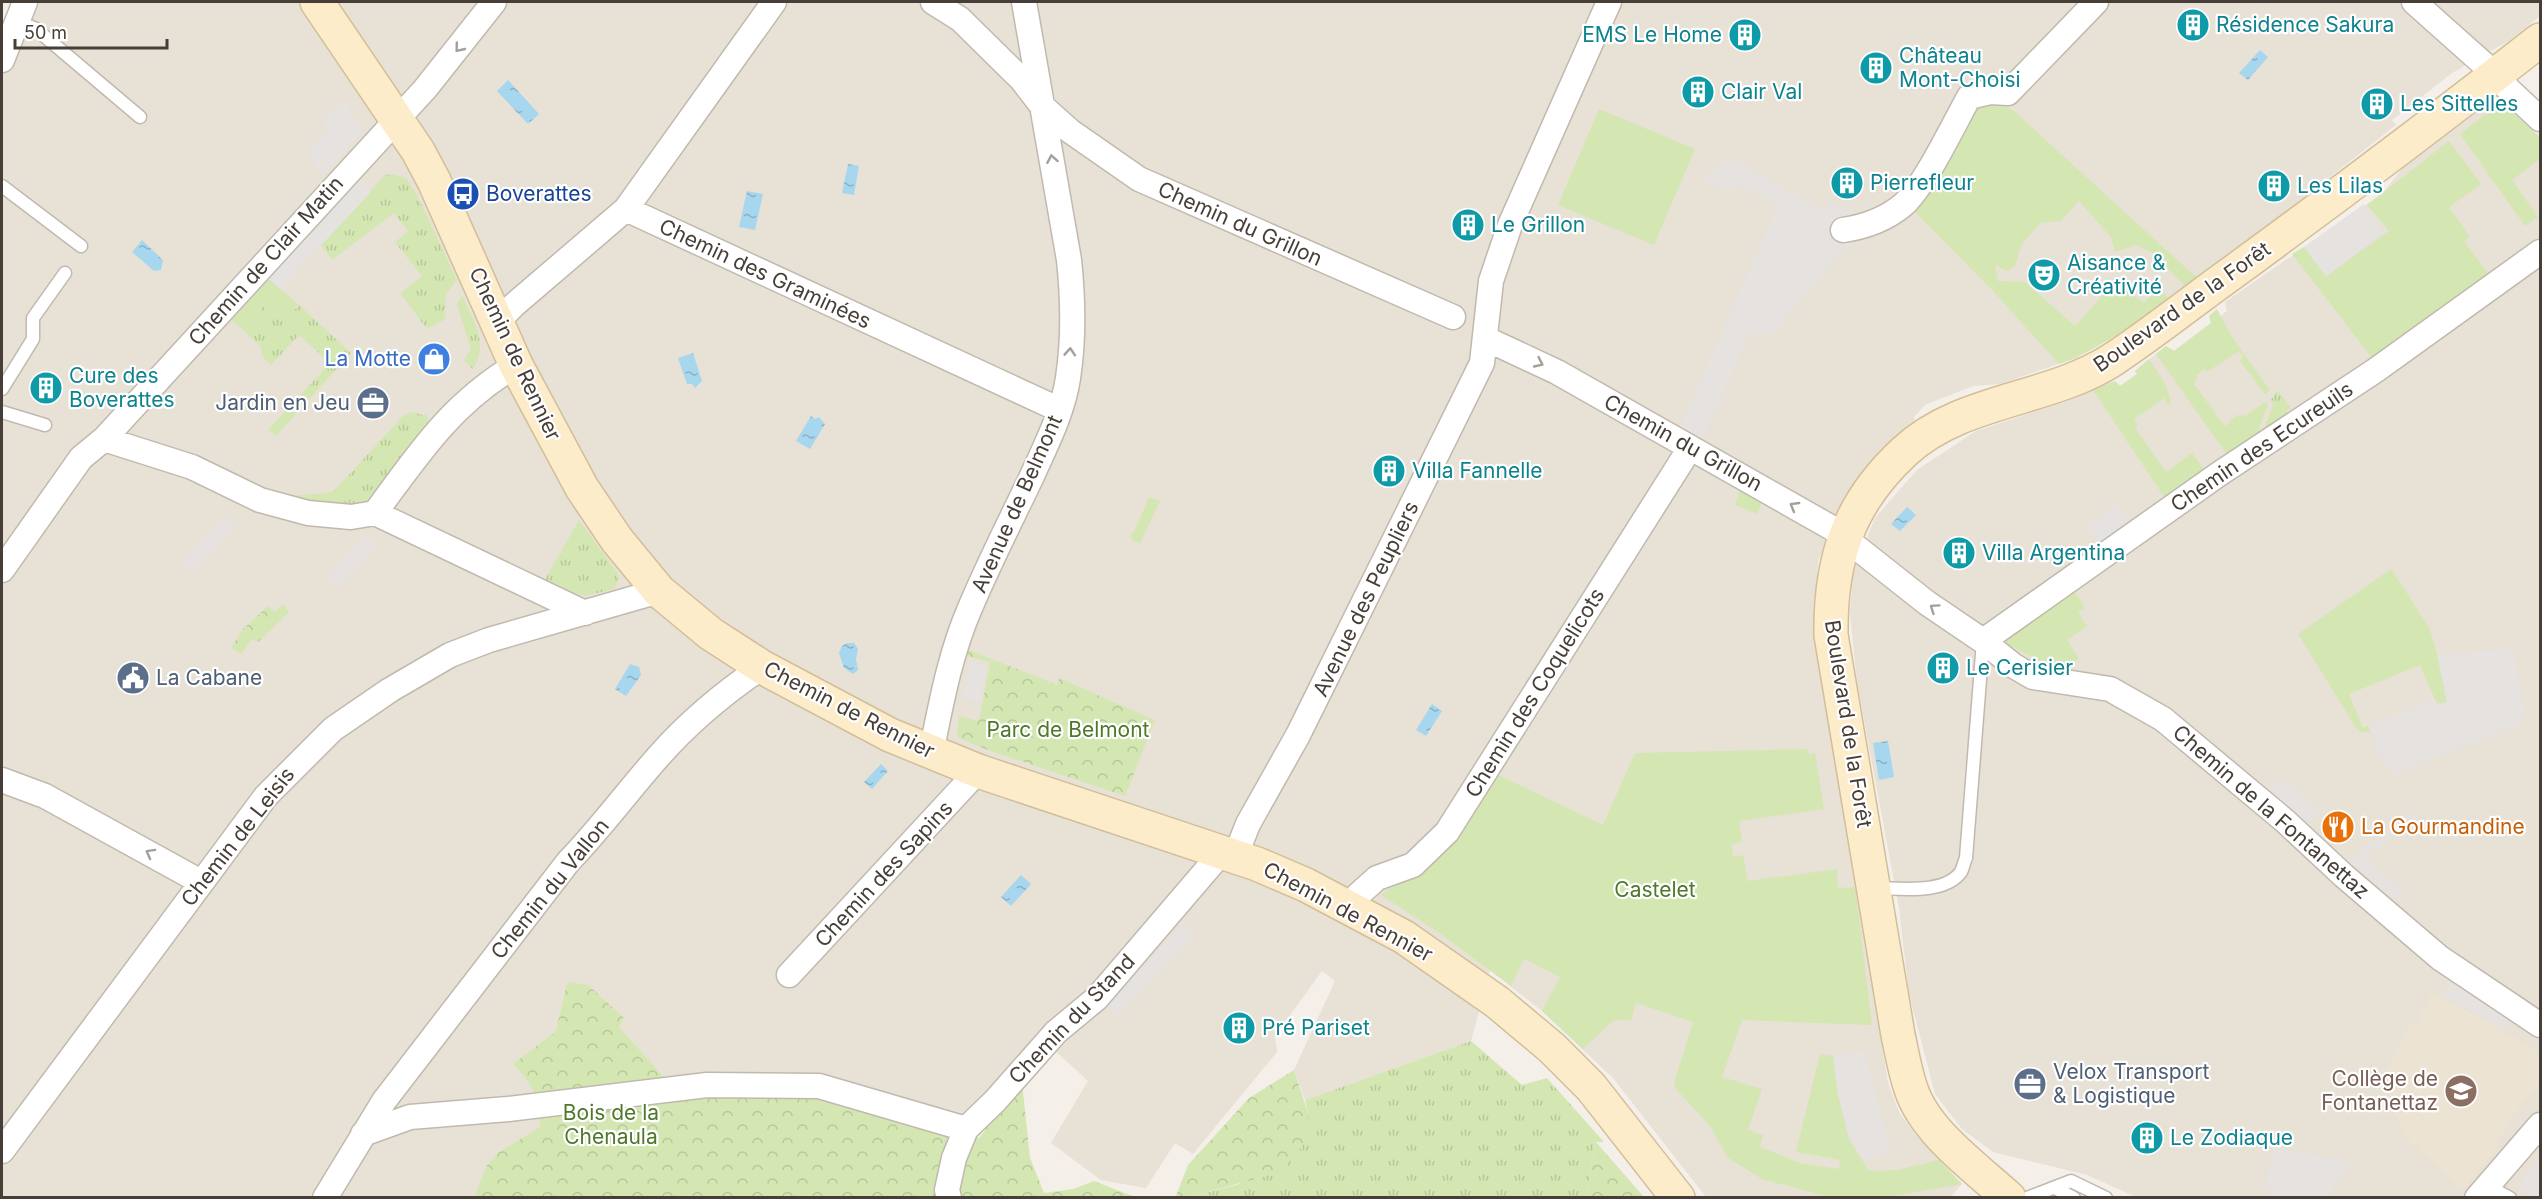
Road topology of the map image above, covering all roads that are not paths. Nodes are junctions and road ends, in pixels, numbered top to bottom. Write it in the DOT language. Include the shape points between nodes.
graph roads {
  1 [pos="317,2"];
  2 [pos="494,2"];
  3 [pos="774,2"];
  4 [pos="933,2"];
  5 [pos="1024,2"];
  6 [pos="1609,2"];
  7 [pos="2096,2"];
  8 [pos="2414,2"];
  9 [pos="21,11"];
  10 [pos="2541,40"];
  11 [pos="2,60"];
  12 [pos="2496,75"];
  13 [pos="1042,106"];
  14 [pos="140,117"];
  15 [pos="396,118"];
  16 [pos="2541,118"];
  17 [pos="2,186"];
  18 [pos="626,209"];
  19 [pos="1843,230"];
  20 [pos="81,246"];
  21 [pos="2541,252"];
  22 [pos="65,273"];
  23 [pos="1453,317"];
  24 [pos="497,322"];
  25 [pos="1485,342"];
  26 [pos="516,365"];
  27 [pos="2,389"];
  28 [pos="1060,410"];
  29 [pos="2,412"];
  30 [pos="45,425"];
  31 [pos="104,439"];
  32 [pos="1690,448"];
  33 [pos="375,513"];
  34 [pos="1844,537"];
  35 [pos="2,570"];
  36 [pos="659,591"];
  37 [pos="585,613"];
  38 [pos="1983,641"];
  39 [pos="762,667"];
  40 [pos="931,753"];
  41 [pos="978,771"];
  42 [pos="2,780"];
  43 [pos="1229,854"];
  44 [pos="201,882"];
  45 [pos="1875,888"];
  46 [pos="1351,909"];
  47 [pos="789,975"];
  48 [pos="2541,1025"];
  49 [pos="2541,1125"];
  50 [pos="966,1129"];
  51 [pos="363,1134"];
  52 [pos="2,1151"];
  53 [pos="2055,1188"];
  54 [pos="2482,1192"];
  55 [pos="324,1197"];
  56 [pos="949,1197"];
  57 [pos="1678,1197"];
  58 [pos="2028,1197"];
  59 [pos="2074,1197"];
  60 [pos="2106,1197"];
  61 [pos="2510,1197"];
  1 -- 15 [label="street, Chemin de Rennier"];
  2 -- 15 [label="street, Chemin de Clair Matin, one-way"];
  3 -- 18 [label="street"];
  4 -- 13 [label="street, Chemin du Grillon" via="960,19 1022,80"];
  5 -- 13 [label="street, Avenue de Belmont"];
  6 -- 25 [label="street, Avenue des Peupliers" via="1510,225 1491,281"];
  7 -- 19 [label="street" via="2008,93 1969,97 1924,177 1904,204 1865,227"];
  8 -- 12 [label="street"];
  9 -- 11 [label="street"];
  9 -- 14 [label="lane" via="36,29"];
  10 -- 12 [label="street, Boulevard de la Forêt"];
  12 -- 16 [label="street"];
  12 -- 34 [label="street, Boulevard de la Forêt" via="2316,213 2109,362 2048,390 1963,416 1922,437 1870,488"];
  13 -- 23 [label="street, Chemin du Grillon" via="1070,131 1139,179"];
  28 -- 13 [label="street, Avenue de Belmont, one-way" via="1068,378 1072,295"];
  15 -- 24 [label="street, Chemin de Rennier" via="434,181"];
  15 -- 31 [label="street, Chemin de Clair Matin"];
  17 -- 20 [label="lane"];
  18 -- 24 [label="street"];
  18 -- 28 [label="street, Chemin des Graminées"];
  21 -- 38 [label="street, Chemin des Ecureuils"];
  22 -- 27 [label="lane" via="33,318 33,339"];
  24 -- 26 [label="street, Chemin de Rennier"];
  25 -- 32 [label="street, Chemin du Grillon, one-way" via="1557,372"];
  25 -- 43 [label="street, Avenue des Peupliers" via="1482,363 1299,735"];
  26 -- 33 [label="street" via="443,423"];
  26 -- 36 [label="street, Chemin de Rennier" via="582,488 617,540"];
  28 -- 40 [label="street, Avenue de Belmont" via="970,608 948,674"];
  29 -- 30 [label="lane"];
  31 -- 33 [label="street" via="192,467 260,500 308,513 351,517"];
  31 -- 35 [label="street, Chemin de Clair Matin" via="81,458"];
  34 -- 32 [label="street, Chemin du Grillon, one-way"];
  32 -- 46 [label="street, Chemin des Coquelicots" via="1447,832 1413,865 1377,878 1358,895"];
  33 -- 37 [label="street"];
  38 -- 34 [label="street, Chemin du Grillon, one-way" via="1927,603"];
  34 -- 45 [label="street, Boulevard de la Forêt" via="1831,600 1831,635"];
  36 -- 37 [label="street, Chemin de Leisis"];
  36 -- 39 [label="street, Chemin de Rennier"];
  37 -- 44 [label="street, Chemin de Leisis" via="489,640 450,656 361,708 309,750 266,796"];
  38 -- 45 [label="lane" via="1966,858 1961,872 1934,887"];
  38 -- 48 [label="street, Chemin de la Fontanettaz" via="2033,677 2110,689 2176,729 2440,958"];
  39 -- 40 [label="street, Chemin de Rennier" via="864,723"];
  39 -- 51 [label="street, Chemin du Vallon" via="658,756 568,862 384,1101"];
  40 -- 41 [label="street, Chemin de Rennier"];
  41 -- 43 [label="street, Chemin de Rennier"];
  41 -- 47 [label="street, Chemin des Sapins"];
  44 -- 42 [label="street, one-way" via="45,796"];
  43 -- 46 [label="street, Chemin de Rennier"];
  43 -- 50 [label="street, Chemin du Stand" via="1097,998 1056,1032"];
  44 -- 52 [label="street, Chemin de Leisis"];
  45 -- 58 [label="street, Boulevard de la Forêt" via="1898,1035 1919,1108 1932,1125"];
  46 -- 57 [label="street, Chemin de Rennier" via="1404,937 1497,1002 1552,1048 1592,1087"];
  49 -- 54 [label="street"];
  50 -- 51 [label="street" via="819,1086 707,1085 410,1118"];
  50 -- 56 [label="street, Chemin du Stand" via="954,1158"];
  51 -- 55 [label="street, Chemin du Vallon"];
  53 -- 58 [label="lane"];
  53 -- 59 [label="lane"];
  53 -- 60 [label="lane" via="2071,1181"];
  54 -- 61 [label="lane"];
}
